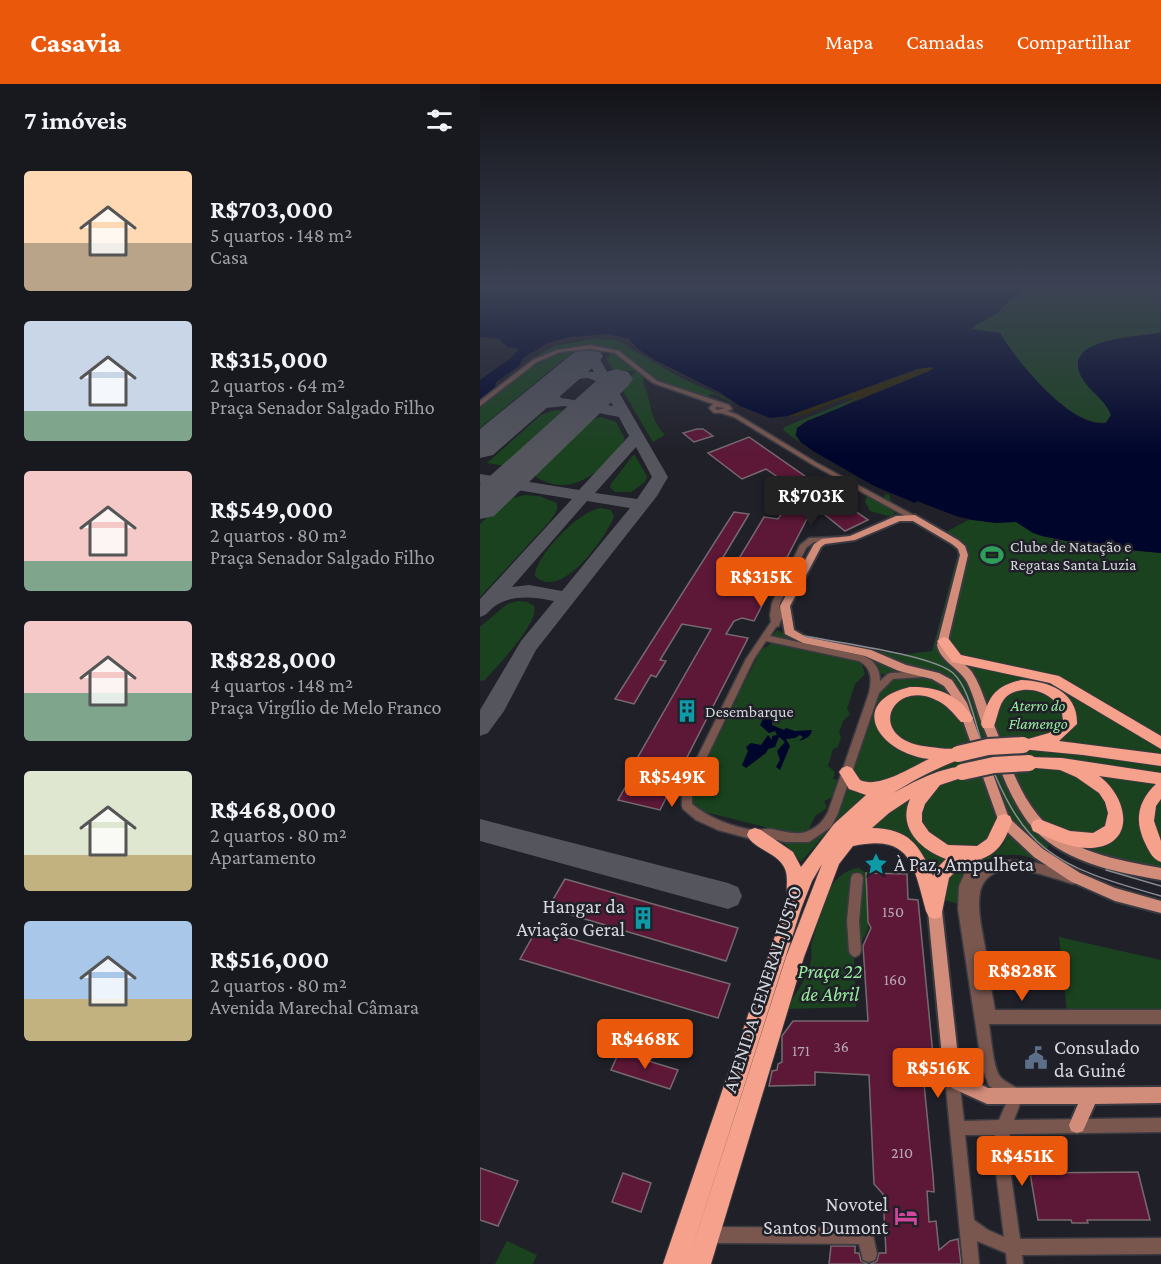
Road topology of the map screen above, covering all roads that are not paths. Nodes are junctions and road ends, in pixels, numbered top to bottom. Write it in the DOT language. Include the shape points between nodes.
graph roads {
  1 [pos="707,401"];
  2 [pos="480,404"];
  3 [pos="721,405"];
  4 [pos="712,408"];
  5 [pos="726,410"];
  6 [pos="900,514"];
  7 [pos="844,540"];
  8 [pos="786,606"];
  9 [pos="776,624"];
  10 [pos="943,641"];
  11 [pos="761,642"];
  12 [pos="930,674"];
  13 [pos="874,693"];
  14 [pos="966,718"];
  15 [pos="988,724"];
  16 [pos="1161,743"];
  17 [pos="1025,745"];
  18 [pos="958,754"];
  19 [pos="1161,760"];
  20 [pos="1062,764"];
  21 [pos="847,772"];
  22 [pos="939,778"];
  23 [pos="1161,779"];
  24 [pos="900,781"];
  25 [pos="1161,789"];
  26 [pos="1004,821"];
  27 [pos="1039,826"];
  28 [pos="755,835"];
  29 [pos="848,840"];
  30 [pos="979,854"];
  31 [pos="1161,855"];
  32 [pos="1161,874"];
  33 [pos="857,878"];
  34 [pos="1078,880"];
  35 [pos="1161,908"];
  36 [pos="792,909"];
  37 [pos="935,910"];
  38 [pos="855,951"];
  39 [pos="985,1017"];
  40 [pos="1161,1017"];
  41 [pos="951,1067"];
  42 [pos="1090,1095"];
  43 [pos="1161,1095"];
  44 [pos="1016,1096"];
  45 [pos="1077,1125"];
  46 [pos="1161,1125"];
  47 [pos="1004,1126"];
  48 [pos="957,1128"];
  49 [pos="966,1223"];
  50 [pos="708,1235"];
  51 [pos="1161,1246"];
  52 [pos="1013,1247"];
  53 [pos="866,1253"];
  54 [pos="675,1264"];
  55 [pos="699,1264"];
  56 [pos="971,1264"];
  57 [pos="1015,1264"];
  1 -- 2 [label="street" via="655,382 621,354 590,347 559,351 535,361"];
  1 -- 3 [label="street"];
  1 -- 4 [label="street"];
  3 -- 4 [label="street"];
  3 -- 5 [label="street"];
  4 -- 5 [label="street" via="716,412"];
  5 -- 6 [label="street"];
  6 -- 7 [label="main road"];
  6 -- 10 [label="main road" via="915,518 962,548 964,555"];
  7 -- 8 [label="main road" via="817,546"];
  7 -- 9 [label="street" via="815,539 806,543 776,603"];
  8 -- 9 [label="street"];
  8 -- 12 [label="main road" via="788,630 797,638 860,651"];
  9 -- 11 [label="street"];
  10 -- 15 [label="main road" via="945,653 970,676"];
  10 -- 16 [label="highway" via="957,659 1054,679"];
  11 -- 13 [label="street" via="779,641 864,659 876,672"];
  11 -- 28 [label="street" via="687,788 686,801 700,818"];
  12 -- 13 [label="street" via="891,676"];
  12 -- 14 [label="main road" via="950,686 962,703"];
  13 -- 21 [label="street"];
  14 -- 18 [label="highway" via="945,698 920,691 897,695 883,713 885,731 904,748"];
  14 -- 26 [label="main road"];
  15 -- 17 [label="highway" via="997,700 1007,689 1027,685 1050,691 1070,710 1070,724 1054,737"];
  15 -- 27 [label="main road"];
  17 -- 18 [label="highway, bridge"];
  17 -- 19 [label="highway"];
  18 -- 24 [label="highway, AVENIDA GENERAL JUSTO"];
  20 -- 22 [label="highway, AVENIDA GENERAL JUSTO, bridge" via="994,765"];
  20 -- 23 [label="highway, AVENIDA GENERAL JUSTO"];
  20 -- 27 [label="highway" via="1091,779 1109,795 1117,813 1115,824 1102,837 1084,841"];
  21 -- 24 [label="highway" via="854,785 865,789"];
  21 -- 28 [label="street" via="830,820 814,833 802,838"];
  22 -- 29 [label="highway, AVENIDA GENERAL JUSTO" via="900,797 871,817"];
  22 -- 30 [label="highway" via="916,804 918,831 940,850"];
  24 -- 36 [label="highway, AVENIDA GENERAL JUSTO" via="863,806 836,833 809,868"];
  25 -- 31 [label="highway" via="1148,805 1145,820 1149,837"];
  26 -- 30 [label="highway" via="995,843"];
  26 -- 34 [label="main road" via="1042,857"];
  27 -- 32 [label="main road" via="1080,854"];
  28 -- 36 [label="highway" via="781,849 793,864 796,885"];
  29 -- 37 [label="highway" via="885,835 911,848 921,863"];
  29 -- 50 [label="highway, AVENIDA GENERAL JUSTO" via="824,877 795,957"];
  30 -- 37 [label="highway" via="943,874"];
  30 -- 39 [label="street" via="968,874 963,903"];
  33 -- 38 [label="street"];
  34 -- 35 [label="main road"];
  34 -- 39 [label="street" via="1016,863 1000,866 981,877 973,911"];
  36 -- 54 [label="highway, AVENIDA GENERAL JUSTO"];
  37 -- 41 [label="main road"];
  39 -- 40 [label="street"];
  39 -- 44 [label="street" via="994,1081"];
  41 -- 44 [label="main road" via="958,1082 971,1090 987,1096"];
  41 -- 48 [label="street"];
  42 -- 43 [label="main road"];
  42 -- 44 [label="main road"];
  42 -- 45 [label="main road"];
  44 -- 47 [label="street"];
  45 -- 46 [label="street"];
  45 -- 47 [label="street"];
  47 -- 48 [label="street"];
  47 -- 52 [label="street" via="1000,1148"];
  48 -- 49 [label="street"];
  49 -- 52 [label="street" via="981,1236"];
  49 -- 56 [label="street"];
  50 -- 53 [label="street" via="866,1236"];
  50 -- 55 [label="highway, AVENIDA GENERAL JUSTO"];
  51 -- 52 [label="street"];
  52 -- 57 [label="street"];
}
